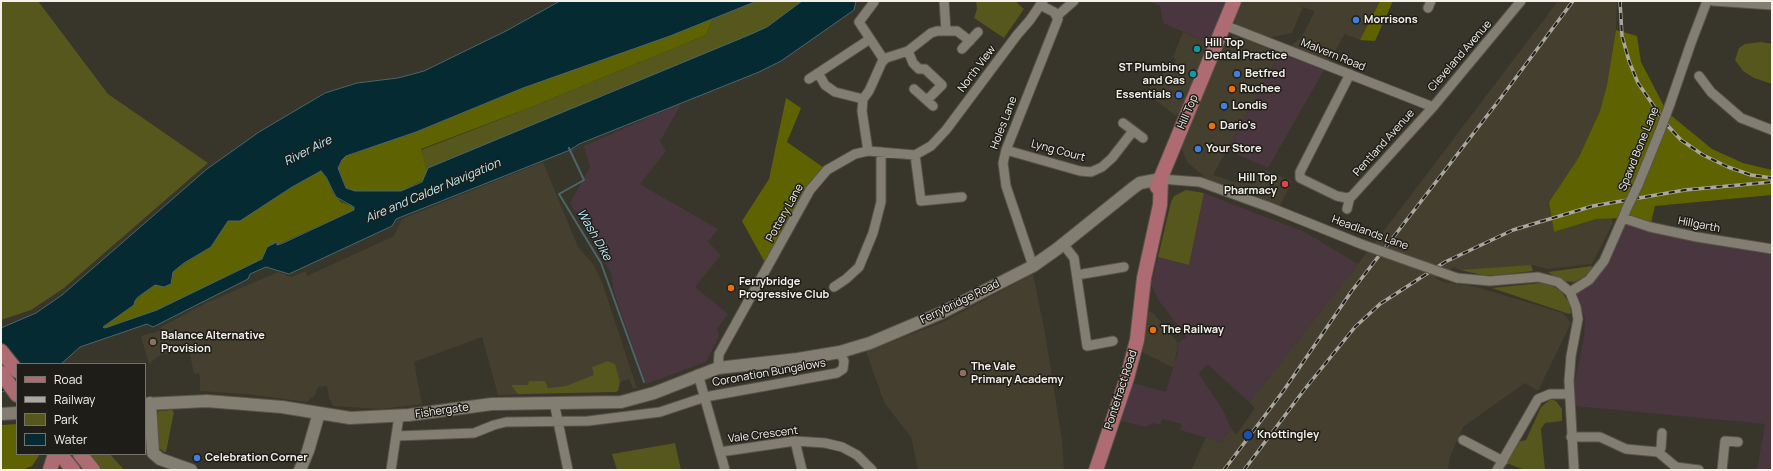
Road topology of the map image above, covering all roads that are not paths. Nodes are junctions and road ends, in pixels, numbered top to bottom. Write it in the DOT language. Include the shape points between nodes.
graph roads {
  1 [pos="944,1"];
  2 [pos="1074,1"];
  3 [pos="1234,1"];
  4 [pos="1521,1"];
  5 [pos="1707,1"];
  6 [pos="1713,1"];
  7 [pos="874,2"];
  8 [pos="1042,3"];
  9 [pos="1772,5"];
  10 [pos="1057,16"];
  11 [pos="1224,25"];
  12 [pos="946,31"];
  13 [pos="978,32"];
  14 [pos="870,39"];
  15 [pos="970,41"];
  16 [pos="962,49"];
  17 [pos="908,51"];
  18 [pos="884,60"];
  19 [pos="818,73"];
  20 [pos="1350,74"];
  21 [pos="1699,76"];
  22 [pos="809,79"];
  23 [pos="914,89"];
  24 [pos="863,99"];
  25 [pos="1432,106"];
  26 [pos="1123,123"];
  27 [pos="1772,130"];
  28 [pos="1133,131"];
  29 [pos="1143,138"];
  30 [pos="1006,150"];
  31 [pos="868,151"];
  32 [pos="881,152"];
  33 [pos="915,155"];
  34 [pos="1160,179"];
  35 [pos="1351,196"];
  36 [pos="962,197"];
  37 [pos="1347,209"];
  38 [pos="1624,214"];
  39 [pos="1063,244"];
  40 [pos="1772,249"];
  41 [pos="1033,266"];
  42 [pos="1124,267"];
  43 [pos="1077,275"];
  44 [pos="834,287"];
  45 [pos="1570,292"];
  46 [pos="1113,341"];
  47 [pos="1,351"];
  48 [pos="840,352"];
  49 [pos="734,365"];
  50 [pos="718,368"];
  51 [pos="16,370"];
  52 [pos="1,374"];
  53 [pos="698,374"];
  54 [pos="16,394"];
  55 [pos="1569,394"];
  56 [pos="705,397"];
  57 [pos="554,402"];
  58 [pos="147,404"];
  59 [pos="16,412"];
  60 [pos="319,413"];
  61 [pos="1,414"];
  62 [pos="399,416"];
  63 [pos="557,422"];
  64 [pos="1662,433"];
  65 [pos="398,436"];
  66 [pos="1571,437"];
  67 [pos="1463,440"];
  68 [pos="795,441"];
  69 [pos="1738,442"];
  70 [pos="720,452"];
  71 [pos="1658,452"];
  72 [pos="55,455"];
  73 [pos="61,455"];
  74 [pos="81,455"];
  75 [pos="1503,461"];
  76 [pos="50,470"];
  77 [pos="73,470"];
  78 [pos="93,470"];
  79 [pos="191,470"];
  80 [pos="300,470"];
  81 [pos="391,470"];
  82 [pos="568,470"];
  83 [pos="724,470"];
  84 [pos="802,470"];
  85 [pos="872,470"];
  86 [pos="1096,470"];
  87 [pos="1497,470"];
  88 [pos="1574,470"];
  89 [pos="1699,470"];
  90 [pos="1722,470"];
  1 -- 12 [label="street"];
  2 -- 10 [label="street"];
  3 -- 11 [label="main road, Hill Top"];
  4 -- 25 [label="street, Cleveland Avenue"];
  5 -- 38 [label="street, Spawd Bone Lane, bridge" via="1660,131"];
  6 -- 9 [label="street"];
  7 -- 14 [label="street" via="859,22"];
  8 -- 10 [label="street"];
  8 -- 33 [label="street, North View" via="946,130 931,146"];
  10 -- 30 [label="street, Holes Lane" via="1058,19"];
  11 -- 20 [label="street, Malvern Road"];
  11 -- 34 [label="main road, Hill Top"];
  12 -- 15 [label="street" via="958,30"];
  12 -- 17 [label="street" via="931,33"];
  13 -- 15 [label="street"];
  14 -- 18 [label="street"];
  14 -- 19 [label="street"];
  15 -- 16 [label="street"];
  17 -- 18 [label="street"];
  17 -- 23 [label="street" via="919,69 925,68 942,85 930,103"];
  18 -- 24 [label="street"];
  19 -- 22 [label="street"];
  19 -- 24 [label="street" via="825,85 834,92"];
  20 -- 25 [label="street, Malvern Road"];
  20 -- 35 [label="street" via="1300,168 1300,178 1337,196"];
  21 -- 27 [label="street" via="1711,92 1736,114"];
  24 -- 31 [label="street" via="862,111"];
  25 -- 35 [label="street, Pentland Avenue"];
  26 -- 28 [label="street"];
  28 -- 29 [label="street"];
  28 -- 30 [label="street, Lyng Court" via="1112,158 1091,172"];
  30 -- 41 [label="street, Holes Lane" via="1003,163 1006,186"];
  31 -- 32 [label="street, Pottery Lane"];
  31 -- 50 [label="street, Pottery Lane" via="855,154 827,170 810,190 718,354"];
  32 -- 33 [label="street, Pottery Lane"];
  32 -- 44 [label="street" via="881,202 873,233 859,267"];
  33 -- 36 [label="street" via="921,201"];
  34 -- 39 [label="main road, Ferrybridge Road" via="1140,183"];
  34 -- 45 [label="street, Headlands Lane, bridge" via="1200,182 1457,278 1490,281 1543,277 1558,282"];
  34 -- 86 [label="main road, Pontefract Road" via="1160,204 1151,252 1147,260 1137,340"];
  35 -- 37 [label="street"];
  38 -- 40 [label="street, Hillgarth" via="1650,226 1697,237"];
  38 -- 45 [label="street, Spawd Bone Lane" via="1604,261 1589,280"];
  39 -- 41 [label="main road, Ferrybridge Road"];
  39 -- 43 [label="street" via="1074,258"];
  41 -- 48 [label="main road, Ferrybridge Road" via="941,313 870,343"];
  42 -- 43 [label="street"];
  43 -- 46 [label="street" via="1087,346"];
  45 -- 55 [label="street" via="1578,319 1571,356"];
  47 -- 51 [label="main road"];
  48 -- 49 [label="main road, Ferrybridge Road"];
  48 -- 56 [label="street, Coronation Bungalows" via="844,369 837,372"];
  49 -- 50 [label="main road, Fishergate"];
  50 -- 53 [label="main road, Fishergate"];
  52 -- 54 [label="main road"];
  53 -- 56 [label="street, Vale Crescent"];
  53 -- 57 [label="main road, Fishergate" via="654,393 621,402"];
  55 -- 66 [label="street"];
  55 -- 75 [label="street" via="1550,394 1538,399"];
  56 -- 63 [label="street" via="660,412 630,417"];
  56 -- 70 [label="street, Vale Crescent"];
  57 -- 62 [label="main road, Fishergate" via="487,405"];
  57 -- 63 [label="street"];
  58 -- 60 [label="main road, Fishergate" via="207,401"];
  58 -- 79 [label="main road" via="153,453"];
  59 -- 61 [label="main road"];
  60 -- 62 [label="main road, Fishergate" via="350,418"];
  60 -- 80 [label="main road"];
  62 -- 65 [label="street"];
  63 -- 65 [label="street" via="506,422 474,433"];
  63 -- 82 [label="street"];
  64 -- 71 [label="street" via="1661,448"];
  65 -- 81 [label="street"];
  66 -- 71 [label="street" via="1598,437 1626,449"];
  66 -- 88 [label="street"];
  67 -- 75 [label="street"];
  68 -- 70 [label="street, Vale Crescent"];
  68 -- 84 [label="street"];
  68 -- 85 [label="street, Vale Crescent" via="842,447 857,455"];
  69 -- 90 [label="street" via="1725,441"];
  70 -- 83 [label="street, Vale Crescent"];
  71 -- 89 [label="street" via="1676,467"];
  72 -- 76 [label="main road"];
  73 -- 77 [label="main road"];
  74 -- 78 [label="main road"];
  75 -- 87 [label="street"];
}
